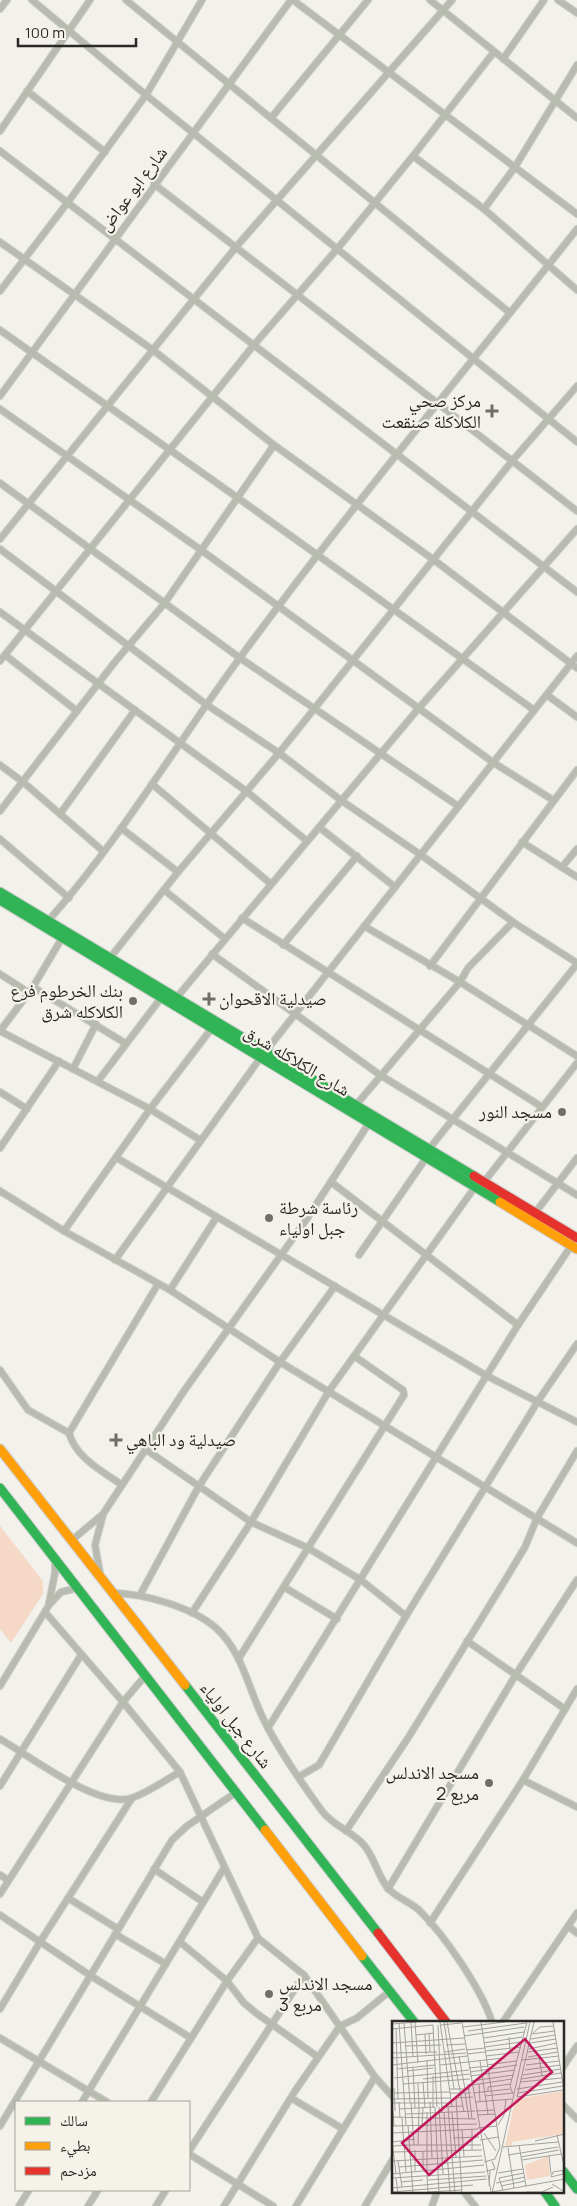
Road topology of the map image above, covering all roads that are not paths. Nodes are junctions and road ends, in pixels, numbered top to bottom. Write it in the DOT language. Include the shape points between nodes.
graph roads {
  1 [pos="7,0"];
  2 [pos="32,0"];
  3 [pos="90,0"];
  4 [pos="126,0"];
  5 [pos="202,0"];
  6 [pos="292,0"];
  7 [pos="368,0"];
  8 [pos="430,0"];
  9 [pos="452,0"];
  10 [pos="544,0"];
  11 [pos="558,0"];
  12 [pos="0,9"];
  13 [pos="443,10"];
  14 [pos="577,13"];
  15 [pos="69,30"];
  16 [pos="339,33"];
  17 [pos="177,43"];
  18 [pos="494,52"];
  19 [pos="502,59"];
  20 [pos="577,66"];
  21 [pos="390,72"];
  22 [pos="228,84"];
  23 [pos="27,91"];
  24 [pos="146,95"];
  25 [pos="556,100"];
  26 [pos="443,115"];
  27 [pos="271,118"];
  28 [pos="577,118"];
  29 [pos="0,132"];
  30 [pos="193,133"];
  31 [pos="0,151"];
  32 [pos="106,152"];
  33 [pos="317,154"];
  34 [pos="413,156"];
  35 [pos="515,167"];
  36 [pos="154,184"];
  37 [pos="278,200"];
  38 [pos="68,202"];
  39 [pos="374,202"];
  40 [pos="484,209"];
  41 [pos="577,214"];
  42 [pos="577,229"];
  43 [pos="114,239"];
  44 [pos="0,242"];
  45 [pos="236,247"];
  46 [pos="338,248"];
  47 [pos="24,259"];
  48 [pos="548,266"];
  49 [pos="0,290"];
  50 [pos="577,290"];
  51 [pos="72,295"];
  52 [pos="297,296"];
  53 [pos="193,300"];
  54 [pos="510,313"];
  55 [pos="0,330"];
  56 [pos="253,346"];
  57 [pos="153,350"];
  58 [pos="33,353"];
  59 [pos="472,359"];
  60 [pos="577,386"];
  61 [pos="213,395"];
  62 [pos="0,396"];
  63 [pos="437,403"];
  64 [pos="108,406"];
  65 [pos="0,409"];
  66 [pos="548,419"];
  67 [pos="577,442"];
  68 [pos="274,445"];
  69 [pos="169,450"];
  70 [pos="398,454"];
  71 [pos="67,456"];
  72 [pos="512,461"];
  73 [pos="0,483"];
  74 [pos="238,498"];
  75 [pos="130,501"];
  76 [pos="28,504"];
  77 [pos="358,505"];
  78 [pos="577,510"];
  79 [pos="473,512"];
  80 [pos="577,528"];
  81 [pos="0,539"];
  82 [pos="0,549"];
  83 [pos="91,550"];
  84 [pos="201,550"];
  85 [pos="319,556"];
  86 [pos="434,560"];
  87 [pos="544,567"];
  88 [pos="57,592"];
  89 [pos="577,592"];
  90 [pos="164,604"];
  91 [pos="280,607"];
  92 [pos="393,611"];
  93 [pos="0,612"];
  94 [pos="503,612"];
  95 [pos="25,630"];
  96 [pos="128,648"];
  97 [pos="577,656"];
  98 [pos="2,658"];
  99 [pos="240,658"];
  100 [pos="462,660"];
  101 [pos="352,661"];
  102 [pos="574,666"];
  103 [pos="99,683"];
  104 [pos="547,695"];
  105 [pos="207,705"];
  106 [pos="315,707"];
  107 [pos="418,709"];
  108 [pos="136,710"];
  109 [pos="534,710"];
  110 [pos="77,711"];
  111 [pos="577,717"];
  112 [pos="181,744"];
  113 [pos="279,753"];
  114 [pos="380,755"];
  115 [pos="494,763"];
  116 [pos="0,765"];
  117 [pos="577,770"];
  118 [pos="23,782"];
  119 [pos="152,784"];
  120 [pos="246,791"];
  121 [pos="553,800"];
  122 [pos="342,802"];
  123 [pos="458,806"];
  124 [pos="0,811"];
  125 [pos="60,814"];
  126 [pos="319,827"];
  127 [pos="121,828"];
  128 [pos="210,834"];
  129 [pos="0,839"];
  130 [pos="307,841"];
  131 [pos="522,842"];
  132 [pos="577,849"];
  133 [pos="103,851"];
  134 [pos="421,855"];
  135 [pos="357,856"];
  136 [pos="562,867"];
  137 [pos="178,872"];
  138 [pos="577,877"];
  139 [pos="271,884"];
  140 [pos="395,887"];
  141 [pos="164,890"];
  142 [pos="0,892"];
  143 [pos="69,898"];
  144 [pos="480,899"];
  145 [pos="0,900"];
  146 [pos="242,918"];
  147 [pos="48,921"];
  148 [pos="513,922"];
  149 [pos="364,926"];
  150 [pos="62,938"];
  151 [pos="224,938"];
  152 [pos="284,945"];
  153 [pos="212,954"];
  154 [pos="110,958"];
  155 [pos="577,964"];
  156 [pos="430,966"];
  157 [pos="329,973"];
  158 [pos="0,974"];
  159 [pos="460,982"];
  160 [pos="30,989"];
  161 [pos="177,997"];
  162 [pos="161,998"];
  163 [pos="295,1015"];
  164 [pos="96,1024"];
  165 [pos="528,1026"];
  166 [pos="212,1028"];
  167 [pos="418,1030"];
  168 [pos="0,1031"];
  169 [pos="125,1043"];
  170 [pos="263,1054"];
  171 [pos="577,1056"];
  172 [pos="59,1061"];
  173 [pos="577,1063"];
  174 [pos="73,1068"];
  175 [pos="380,1075"];
  176 [pos="490,1075"];
  177 [pos="98,1081"];
  178 [pos="0,1092"];
  179 [pos="356,1105"];
  180 [pos="542,1106"];
  181 [pos="27,1109"];
  182 [pos="150,1109"];
  183 [pos="455,1119"];
  184 [pos="369,1124"];
  185 [pos="200,1140"];
  186 [pos="0,1148"];
  187 [pos="508,1151"];
  188 [pos="428,1154"];
  189 [pos="117,1158"];
  190 [pos="577,1158"];
  191 [pos="331,1182"];
  192 [pos="484,1182"];
  193 [pos="558,1183"];
  194 [pos="167,1187"];
  195 [pos="475,1187"];
  196 [pos="0,1190"];
  197 [pos="577,1195"];
  198 [pos="535,1213"];
  199 [pos="216,1218"];
  200 [pos="382,1220"];
  201 [pos="64,1231"];
  202 [pos="577,1238"];
  203 [pos="574,1247"];
  204 [pos="282,1255"];
  205 [pos="358,1255"];
  206 [pos="427,1256"];
  207 [pos="115,1260"];
  208 [pos="158,1284"];
  209 [pos="335,1286"];
  210 [pos="170,1290"];
  211 [pos="384,1314"];
  212 [pos="518,1325"];
  213 [pos="228,1328"];
  214 [pos="577,1344"];
  215 [pos="354,1356"];
  216 [pos="280,1362"];
  217 [pos="0,1370"];
  218 [pos="487,1376"];
  219 [pos="328,1391"];
  220 [pos="538,1401"];
  221 [pos="577,1422"];
  222 [pos="384,1425"];
  223 [pos="69,1433"];
  224 [pos="0,1449"];
  225 [pos="145,1449"];
  226 [pos="577,1451"];
  227 [pos="436,1457"];
  228 [pos="122,1485"];
  229 [pos="199,1486"];
  230 [pos="0,1488"];
  231 [pos="487,1488"];
  232 [pos="103,1514"];
  233 [pos="537,1518"];
  234 [pos="251,1522"];
  235 [pos="71,1541"];
  236 [pos="577,1543"];
  237 [pos="308,1548"];
  238 [pos="54,1559"];
  239 [pos="102,1579"];
  240 [pos="361,1580"];
  241 [pos="577,1580"];
  242 [pos="284,1587"];
  243 [pos="78,1588"];
  244 [pos="112,1593"];
  245 [pos="140,1595"];
  246 [pos="49,1605"];
  247 [pos="45,1612"];
  248 [pos="192,1613"];
  249 [pos="406,1616"];
  250 [pos="337,1619"];
  251 [pos="467,1640"];
  252 [pos="81,1655"];
  253 [pos="239,1658"];
  254 [pos="145,1676"];
  255 [pos="515,1676"];
  256 [pos="0,1686"];
  257 [pos="577,1690"];
  258 [pos="124,1702"];
  259 [pos="565,1709"];
  260 [pos="268,1728"];
  261 [pos="0,1739"];
  262 [pos="22,1752"];
  263 [pos="180,1772"];
  264 [pos="300,1776"];
  265 [pos="524,1780"];
  266 [pos="71,1782"];
  267 [pos="0,1786"];
  268 [pos="235,1793"];
  269 [pos="132,1798"];
  270 [pos="577,1807"];
  271 [pos="201,1816"];
  272 [pos="346,1831"];
  273 [pos="224,1868"];
  274 [pos="154,1869"];
  275 [pos="0,1875"];
  276 [pos="8,1880"];
  277 [pos="388,1889"];
  278 [pos="0,1894"];
  279 [pos="68,1898"];
  280 [pos="203,1902"];
  281 [pos="577,1913"];
  282 [pos="0,1915"];
  283 [pos="430,1922"];
  284 [pos="568,1926"];
  285 [pos="117,1932"];
  286 [pos="577,1933"];
  287 [pos="258,1938"];
  288 [pos="40,1942"];
  289 [pos="180,1942"];
  290 [pos="166,1964"];
  291 [pos="304,1975"];
  292 [pos="91,1976"];
  293 [pos="227,1981"];
  294 [pos="390,1991"];
  295 [pos="141,2007"];
  296 [pos="0,2009"];
  297 [pos="413,2021"];
  298 [pos="445,2021"];
  299 [pos="492,2021"];
  300 [pos="504,2021"];
  301 [pos="270,2025"];
  302 [pos="340,2026"];
  303 [pos="0,2038"];
  304 [pos="192,2038"];
  305 [pos="577,2046"];
  306 [pos="318,2057"];
  307 [pos="40,2062"];
  308 [pos="564,2066"];
  309 [pos="375,2078"];
  310 [pos="89,2091"];
  311 [pos="392,2096"];
  312 [pos="291,2098"];
  313 [pos="16,2101"];
  314 [pos="83,2101"];
  315 [pos="106,2101"];
  316 [pos="152,2101"];
  317 [pos="15,2102"];
  318 [pos="564,2106"];
  319 [pos="577,2119"];
  320 [pos="0,2126"];
  321 [pos="343,2129"];
  322 [pos="190,2150"];
  323 [pos="190,2153"];
  324 [pos="392,2161"];
  325 [pos="564,2172"];
  326 [pos="238,2184"];
  327 [pos="577,2189"];
  328 [pos="28,2191"];
  329 [pos="97,2191"];
  330 [pos="165,2191"];
  331 [pos="436,2194"];
  332 [pos="466,2194"];
  333 [pos="546,2194"];
  334 [pos="19,2206"];
  335 [pos="89,2206"];
  336 [pos="156,2206"];
  337 [pos="224,2206"];
  338 [pos="273,2206"];
  339 [pos="296,2206"];
  340 [pos="364,2206"];
  341 [pos="432,2206"];
  342 [pos="475,2206"];
  343 [pos="555,2206"];
  1 -- 12 [label="street"];
  2 -- 15 [label="street"];
  3 -- 15 [label="street"];
  4 -- 17 [label="street"];
  5 -- 17 [label="street"];
  6 -- 16 [label="street"];
  6 -- 22 [label="street, شارع ابو عواض"];
  7 -- 16 [label="street"];
  8 -- 13 [label="street"];
  9 -- 13 [label="street"];
  10 -- 19 [label="street"];
  11 -- 14 [label="street"];
  13 -- 18 [label="street"];
  13 -- 21 [label="street"];
  15 -- 23 [label="street"];
  15 -- 24 [label="street"];
  16 -- 21 [label="street"];
  16 -- 27 [label="street"];
  17 -- 22 [label="street"];
  17 -- 24 [label="street"];
  18 -- 19 [label="street"];
  18 -- 26 [label="street"];
  19 -- 25 [label="street"];
  20 -- 25 [label="street"];
  21 -- 26 [label="street"];
  21 -- 33 [label="street"];
  22 -- 27 [label="street"];
  22 -- 30 [label="street, شارع ابو عواض"];
  23 -- 29 [label="street"];
  23 -- 32 [label="street"];
  24 -- 30 [label="street"];
  24 -- 32 [label="street"];
  25 -- 28 [label="street"];
  25 -- 35 [label="street"];
  26 -- 34 [label="street"];
  26 -- 35 [label="street"];
  27 -- 33 [label="street"];
  30 -- 36 [label="street, شارع ابو عواض"];
  30 -- 37 [label="street"];
  31 -- 38 [label="street"];
  32 -- 38 [label="street"];
  33 -- 37 [label="street"];
  33 -- 39 [label="street"];
  34 -- 39 [label="street"];
  34 -- 40 [label="street"];
  35 -- 40 [label="street"];
  35 -- 41 [label="street"];
  36 -- 43 [label="street, شارع ابو عواض"];
  36 -- 45 [label="street"];
  37 -- 45 [label="street"];
  37 -- 46 [label="street"];
  38 -- 43 [label="street"];
  38 -- 47 [label="street"];
  39 -- 46 [label="street"];
  39 -- 54 [label="street"];
  40 -- 48 [label="street"];
  42 -- 48 [label="street"];
  43 -- 51 [label="street, شارع ابو عواض"];
  43 -- 53 [label="street"];
  44 -- 47 [label="street"];
  45 -- 52 [label="street"];
  45 -- 53 [label="street"];
  46 -- 52 [label="street"];
  46 -- 59 [label="street"];
  47 -- 49 [label="street"];
  47 -- 51 [label="street"];
  48 -- 50 [label="street"];
  48 -- 54 [label="street"];
  51 -- 57 [label="street"];
  51 -- 58 [label="street, شارع ابو عواض"];
  52 -- 56 [label="street"];
  52 -- 63 [label="street"];
  53 -- 56 [label="street"];
  53 -- 57 [label="street"];
  54 -- 59 [label="street"];
  55 -- 58 [label="street"];
  56 -- 61 [label="street"];
  56 -- 70 [label="street"];
  57 -- 61 [label="street"];
  57 -- 64 [label="street"];
  58 -- 62 [label="street, شارع ابو عواض"];
  58 -- 64 [label="street"];
  59 -- 63 [label="street"];
  59 -- 66 [label="street"];
  60 -- 66 [label="street"];
  61 -- 68 [label="street"];
  61 -- 69 [label="street"];
  63 -- 70 [label="street"];
  63 -- 72 [label="street"];
  64 -- 69 [label="street"];
  64 -- 71 [label="street"];
  65 -- 71 [label="street"];
  66 -- 67 [label="street"];
  66 -- 72 [label="street"];
  68 -- 74 [label="street"];
  68 -- 77 [label="street"];
  69 -- 74 [label="street"];
  69 -- 75 [label="street"];
  70 -- 77 [label="street"];
  70 -- 79 [label="street"];
  71 -- 75 [label="street"];
  71 -- 76 [label="street"];
  72 -- 78 [label="street"];
  72 -- 79 [label="street"];
  73 -- 76 [label="street"];
  74 -- 84 [label="street"];
  74 -- 85 [label="street"];
  75 -- 83 [label="street"];
  75 -- 84 [label="street"];
  76 -- 81 [label="street"];
  76 -- 83 [label="street"];
  77 -- 85 [label="street"];
  77 -- 86 [label="street"];
  79 -- 86 [label="street"];
  79 -- 87 [label="street"];
  80 -- 87 [label="street"];
  82 -- 88 [label="street"];
  83 -- 88 [label="street"];
  83 -- 90 [label="street"];
  84 -- 90 [label="street"];
  84 -- 91 [label="street"];
  85 -- 91 [label="street"];
  85 -- 92 [label="street"];
  86 -- 92 [label="street"];
  86 -- 94 [label="street"];
  87 -- 89 [label="street"];
  87 -- 94 [label="street"];
  88 -- 95 [label="street"];
  88 -- 96 [label="street"];
  90 -- 96 [label="street"];
  90 -- 99 [label="street"];
  91 -- 99 [label="street"];
  91 -- 101 [label="street"];
  92 -- 100 [label="street"];
  92 -- 101 [label="street"];
  93 -- 95 [label="street"];
  94 -- 100 [label="street"];
  94 -- 102 [label="street"];
  95 -- 98 [label="street"];
  95 -- 103 [label="street"];
  96 -- 103 [label="street"];
  96 -- 105 [label="street"];
  97 -- 102 [label="street"];
  98 -- 110 [label="street"];
  99 -- 105 [label="street"];
  99 -- 106 [label="street"];
  100 -- 107 [label="street"];
  100 -- 109 [label="street"];
  101 -- 106 [label="street"];
  101 -- 107 [label="street"];
  102 -- 104 [label="street"];
  103 -- 108 [label="street"];
  103 -- 110 [label="street"];
  104 -- 109 [label="street"];
  104 -- 111 [label="street"];
  105 -- 112 [label="street"];
  105 -- 113 [label="street"];
  106 -- 113 [label="street"];
  106 -- 114 [label="street"];
  107 -- 114 [label="street"];
  107 -- 115 [label="street"];
  108 -- 112 [label="street"];
  108 -- 125 [label="street"];
  109 -- 115 [label="street"];
  110 -- 118 [label="street"];
  112 -- 119 [label="street"];
  112 -- 120 [label="street"];
  113 -- 120 [label="street"];
  113 -- 122 [label="street"];
  114 -- 122 [label="street"];
  114 -- 123 [label="street"];
  115 -- 121 [label="street"];
  115 -- 123 [label="street"];
  116 -- 118 [label="street"];
  117 -- 121 [label="street"];
  118 -- 124 [label="street"];
  118 -- 125 [label="street"];
  119 -- 127 [label="street"];
  119 -- 128 [label="street"];
  120 -- 128 [label="street"];
  120 -- 130 [label="street"];
  121 -- 131 [label="street"];
  122 -- 126 [label="street"];
  122 -- 134 [label="street"];
  123 -- 134 [label="street"];
  125 -- 133 [label="street"];
  126 -- 130 [label="street"];
  126 -- 135 [label="street"];
  127 -- 133 [label="street"];
  127 -- 137 [label="street"];
  128 -- 137 [label="street"];
  128 -- 139 [label="street"];
  129 -- 143 [label="street"];
  130 -- 139 [label="street"];
  131 -- 136 [label="street"];
  131 -- 144 [label="street"];
  132 -- 136 [label="street"];
  133 -- 143 [label="street"];
  134 -- 140 [label="street"];
  134 -- 144 [label="street"];
  135 -- 140 [label="street"];
  135 -- 152 [label="street"];
  136 -- 138 [label="street"];
  137 -- 141 [label="street"];
  139 -- 146 [label="street"];
  140 -- 149 [label="street"];
  141 -- 151 [label="street"];
  141 -- 154 [label="street"];
  142 -- 147 [label="main road, شارع الكلاكله شرق"];
  143 -- 147 [label="street"];
  144 -- 148 [label="street"];
  144 -- 156 [label="street"];
  145 -- 150 [label="main road, شارع الكلاكله شرق"];
  146 -- 151 [label="street"];
  146 -- 152 [label="street"];
  147 -- 154 [label="main road, شارع الكلاكله شرق"];
  148 -- 155 [label="street"];
  148 -- 159 [label="street" via="468,968"];
  149 -- 156 [label="street"];
  149 -- 157 [label="street"];
  150 -- 160 [label="street"];
  150 -- 162 [label="main road, شارع الكلاكله شرق"];
  151 -- 153 [label="street"];
  152 -- 157 [label="street"];
  153 -- 161 [label="street"];
  153 -- 163 [label="street"];
  154 -- 161 [label="main road, شارع الكلاكله شرق"];
  155 -- 165 [label="street"];
  156 -- 159 [label="street"];
  157 -- 163 [label="street"];
  157 -- 167 [label="street"];
  158 -- 160 [label="street"];
  159 -- 165 [label="street"];
  159 -- 167 [label="street"];
  160 -- 164 [label="street"];
  160 -- 168 [label="street"];
  161 -- 170 [label="main road, شارع الكلاكله شرق"];
  162 -- 166 [label="main road, شارع الكلاكله شرق"];
  162 -- 169 [label="street"];
  163 -- 170 [label="street"];
  163 -- 175 [label="street"];
  164 -- 169 [label="street"];
  164 -- 174 [label="street"];
  165 -- 171 [label="street"];
  165 -- 176 [label="street"];
  166 -- 170 [label="main road, شارع الكلاكله شرق"];
  166 -- 182 [label="street"];
  167 -- 175 [label="street"];
  167 -- 176 [label="street"];
  168 -- 172 [label="street"];
  169 -- 177 [label="street"];
  170 -- 179 [label="main road, شارع الكلاكله شرق"];
  170 -- 184 [label="main road, شارع الكلاكله شرق"];
  170 -- 185 [label="street"];
  172 -- 174 [label="street"];
  172 -- 181 [label="street"];
  173 -- 180 [label="street"];
  174 -- 177 [label="street"];
  175 -- 179 [label="street"];
  175 -- 183 [label="street"];
  176 -- 180 [label="street"];
  176 -- 183 [label="street"];
  177 -- 182 [label="street"];
  178 -- 181 [label="street"];
  179 -- 188 [label="main road, شارع الكلاكله شرق"];
  180 -- 187 [label="street"];
  181 -- 186 [label="street"];
  182 -- 185 [label="street"];
  182 -- 189 [label="street"];
  183 -- 187 [label="street"];
  183 -- 188 [label="street"];
  184 -- 188 [label="main road, شارع الكلاكله شرق"];
  184 -- 191 [label="street"];
  185 -- 194 [label="street"];
  187 -- 192 [label="street"];
  187 -- 193 [label="street"];
  188 -- 192 [label="main road, شارع الكلاكله شرق"];
  188 -- 195 [label="main road, شارع الكلاكله شرق"];
  188 -- 200 [label="street"];
  189 -- 194 [label="street"];
  189 -- 201 [label="street"];
  190 -- 193 [label="street"];
  191 -- 200 [label="street"];
  191 -- 204 [label="street"];
  192 -- 198 [label="main road, شارع الكلاكله شرق"];
  193 -- 197 [label="street"];
  193 -- 198 [label="street"];
  194 -- 199 [label="street"];
  194 -- 207 [label="street"];
  195 -- 203 [label="main road, شارع الكلاكله شرق"];
  195 -- 206 [label="street"];
  196 -- 201 [label="street"];
  198 -- 202 [label="main road, شارع الكلاكله شرق"];
  199 -- 204 [label="street"];
  199 -- 210 [label="street"];
  200 -- 205 [label="street"];
  200 -- 206 [label="street"];
  201 -- 207 [label="street"];
  203 -- 212 [label="street"];
  204 -- 209 [label="street"];
  204 -- 213 [label="street"];
  206 -- 211 [label="street"];
  206 -- 212 [label="street"];
  207 -- 208 [label="street"];
  208 -- 210 [label="street"];
  208 -- 223 [label="street"];
  209 -- 211 [label="street"];
  209 -- 216 [label="street"];
  210 -- 213 [label="street"];
  211 -- 215 [label="street"];
  211 -- 218 [label="street"];
  212 -- 218 [label="street"];
  213 -- 216 [label="street"];
  213 -- 225 [label="street"];
  214 -- 220 [label="street"];
  215 -- 219 [label="street"];
  215 -- 222 [label="street" via="404,1393"];
  216 -- 219 [label="street"];
  216 -- 229 [label="street"];
  217 -- 223 [label="street" via="28,1410"];
  218 -- 220 [label="street"];
  218 -- 227 [label="street"];
  219 -- 222 [label="street"];
  219 -- 234 [label="street"];
  220 -- 221 [label="street"];
  220 -- 231 [label="street"];
  222 -- 227 [label="street"];
  222 -- 237 [label="street"];
  223 -- 228 [label="street" via="81,1455"];
  224 -- 235 [label="main road, شارع جبل اولياء"];
  225 -- 228 [label="street"];
  225 -- 229 [label="street"];
  226 -- 233 [label="street"];
  227 -- 231 [label="street"];
  227 -- 240 [label="street"];
  228 -- 232 [label="street"];
  229 -- 234 [label="street"];
  229 -- 245 [label="street"];
  230 -- 238 [label="main road"];
  231 -- 233 [label="street"];
  231 -- 249 [label="street"];
  232 -- 235 [label="street"];
  232 -- 239 [label="street" via="95,1545"];
  233 -- 236 [label="street"];
  233 -- 251 [label="street" via="520,1555"];
  234 -- 237 [label="street"];
  234 -- 248 [label="street"];
  235 -- 239 [label="main road, شارع جبل اولياء"];
  237 -- 240 [label="street"];
  237 -- 242 [label="street"];
  238 -- 243 [label="main road"];
  238 -- 246 [label="street" via="55,1573"];
  239 -- 244 [label="main road, شارع جبل اولياء"];
  240 -- 249 [label="street"];
  240 -- 250 [label="street"];
  241 -- 255 [label="street"];
  242 -- 250 [label="street"];
  242 -- 253 [label="street"];
  243 -- 246 [label="street" via="61,1592"];
  243 -- 254 [label="main road"];
  244 -- 245 [label="street"];
  244 -- 298 [label="main road, شارع جبل اولياء"];
  245 -- 248 [label="street"];
  246 -- 247 [label="street"];
  247 -- 252 [label="street"];
  247 -- 256 [label="street"];
  248 -- 253 [label="street" via="215,1627"];
  249 -- 264 [label="street" via="319,1765"];
  250 -- 260 [label="street"];
  251 -- 255 [label="street"];
  251 -- 272 [label="street" via="408,1738"];
  252 -- 258 [label="street"];
  252 -- 262 [label="street"];
  253 -- 260 [label="street"];
  254 -- 258 [label="street"];
  254 -- 268 [label="main road"];
  255 -- 259 [label="street"];
  255 -- 277 [label="street"];
  257 -- 259 [label="street"];
  258 -- 263 [label="street"];
  258 -- 266 [label="street"];
  259 -- 265 [label="street"];
  260 -- 264 [label="street"];
  261 -- 262 [label="street"];
  262 -- 266 [label="street"];
  262 -- 267 [label="street"];
  263 -- 269 [label="street"];
  263 -- 271 [label="street"];
  264 -- 272 [label="street" via="323,1813"];
  265 -- 270 [label="street"];
  265 -- 283 [label="street"];
  266 -- 269 [label="street" via="102,1796"];
  266 -- 276 [label="street"];
  268 -- 271 [label="street"];
  268 -- 294 [label="main road"];
  269 -- 279 [label="street"];
  271 -- 273 [label="street"];
  271 -- 274 [label="street" via="172,1840"];
  272 -- 277 [label="street" via="363,1844"];
  273 -- 280 [label="street"];
  273 -- 287 [label="street"];
  274 -- 280 [label="street"];
  274 -- 285 [label="street"];
  275 -- 276 [label="street"];
  276 -- 278 [label="street"];
  277 -- 283 [label="street" via="420,1910"];
  279 -- 285 [label="street"];
  279 -- 288 [label="street"];
  280 -- 289 [label="street"];
  281 -- 284 [label="street"];
  282 -- 288 [label="street"];
  283 -- 299 [label="street" via="473,1982"];
  284 -- 286 [label="street"];
  284 -- 300 [label="street"];
  285 -- 290 [label="street"];
  285 -- 292 [label="street"];
  287 -- 291 [label="street"];
  287 -- 293 [label="street"];
  288 -- 292 [label="street"];
  288 -- 296 [label="street"];
  289 -- 290 [label="street"];
  289 -- 293 [label="street"];
  290 -- 295 [label="street"];
  291 -- 301 [label="street"];
  291 -- 302 [label="street"];
  292 -- 295 [label="street"];
  292 -- 307 [label="street"];
  293 -- 301 [label="street" via="244,2003"];
  293 -- 304 [label="street"];
  294 -- 297 [label="main road"];
  294 -- 302 [label="street" via="357,2018"];
  295 -- 304 [label="street"];
  295 -- 310 [label="street"];
  301 -- 306 [label="street"];
  301 -- 322 [label="street"];
  302 -- 306 [label="street"];
  302 -- 309 [label="street"];
  303 -- 307 [label="street"];
  304 -- 316 [label="street"];
  305 -- 308 [label="street"];
  306 -- 312 [label="street"];
  307 -- 310 [label="street"];
  307 -- 313 [label="street"];
  309 -- 311 [label="street"];
  309 -- 321 [label="street"];
  310 -- 314 [label="street"];
  310 -- 315 [label="street"];
  312 -- 321 [label="street"];
  312 -- 326 [label="street"];
  317 -- 320 [label="street"];
  318 -- 319 [label="street"];
  321 -- 339 [label="street"];
  323 -- 326 [label="street"];
  324 -- 340 [label="street"];
  325 -- 327 [label="main road"];
  326 -- 337 [label="street"];
  326 -- 338 [label="street"];
  328 -- 334 [label="street"];
  329 -- 335 [label="street"];
  330 -- 336 [label="street"];
  331 -- 341 [label="street"];
  332 -- 342 [label="street"];
  333 -- 343 [label="main road"];
}
